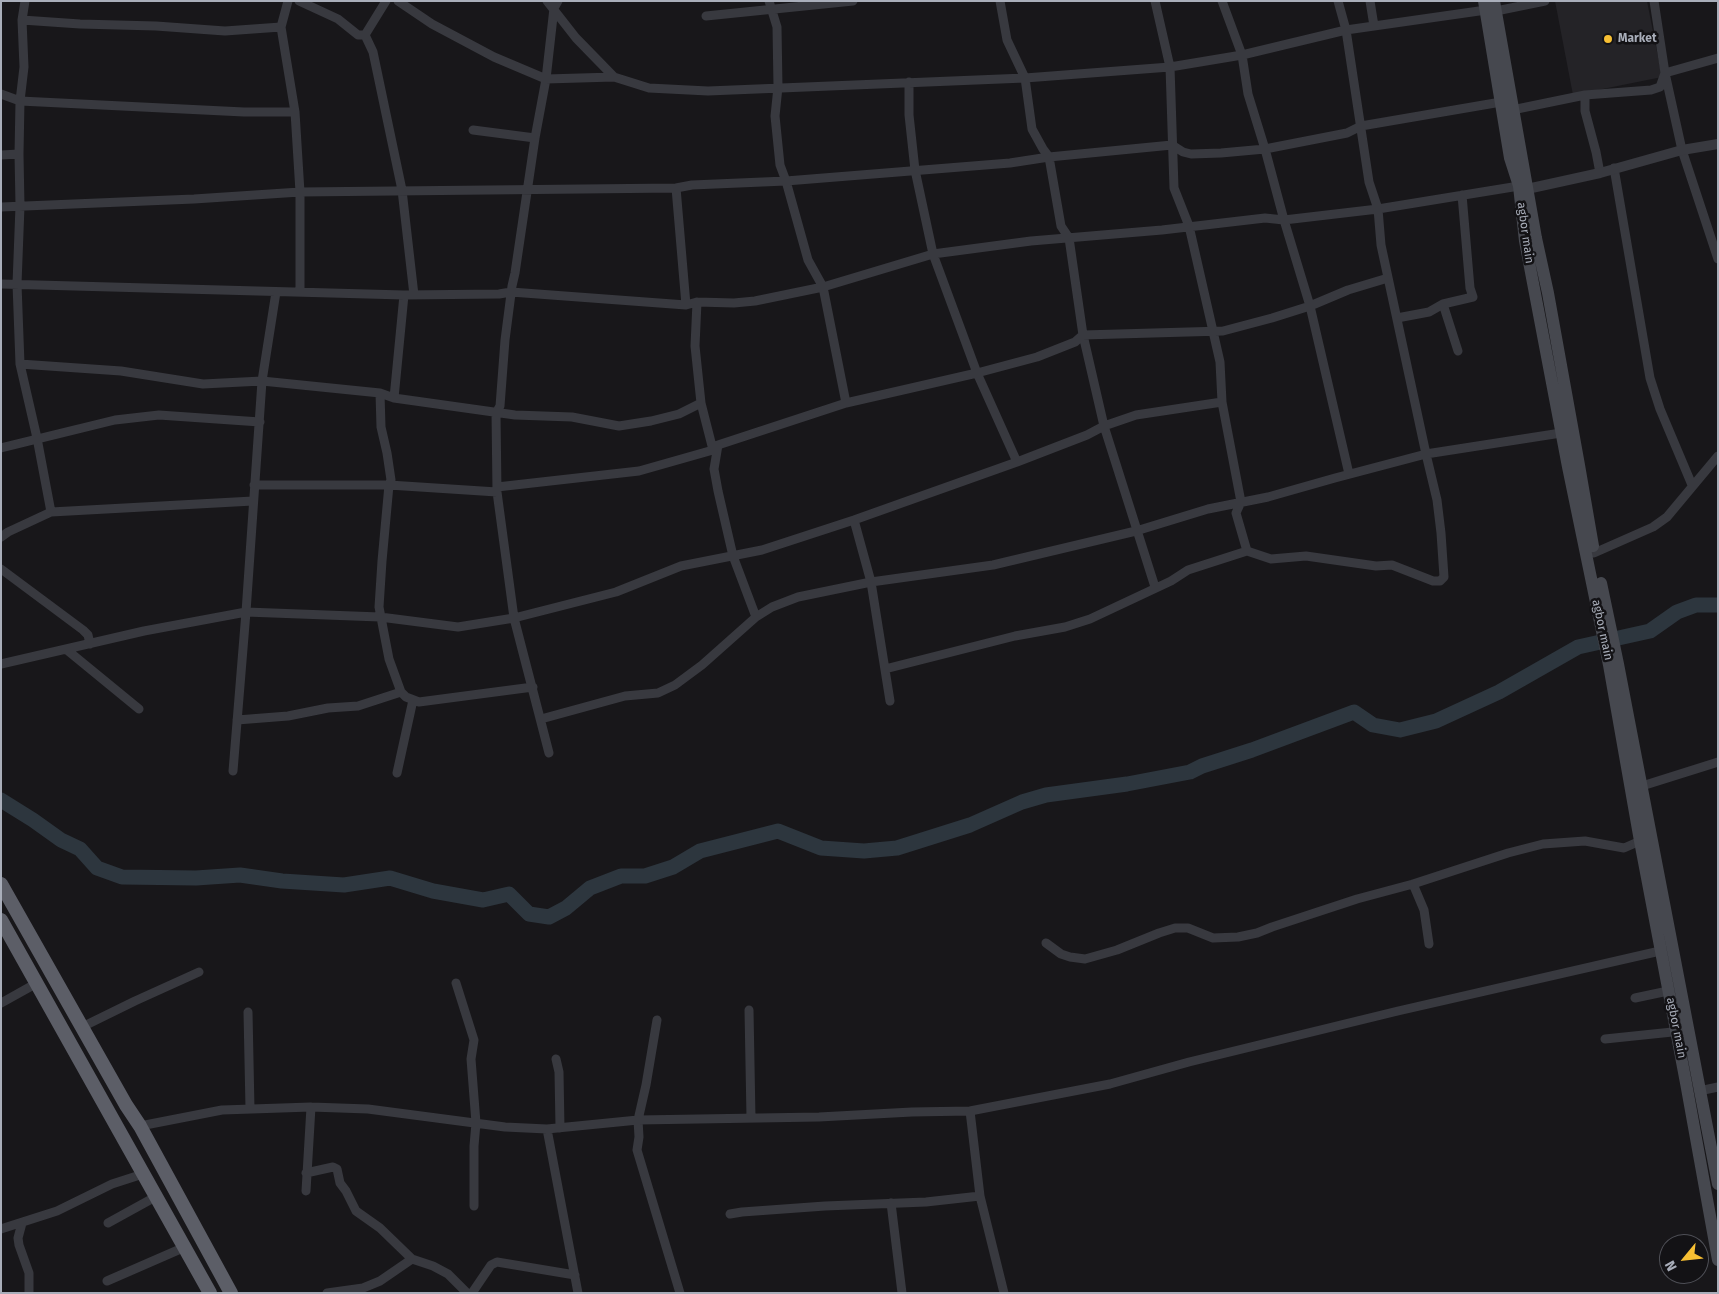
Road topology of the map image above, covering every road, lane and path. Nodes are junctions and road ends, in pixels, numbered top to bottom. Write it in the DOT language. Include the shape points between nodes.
graph roads {
  1 [pos="25,1"];
  2 [pos="288,1"];
  3 [pos="299,1"];
  4 [pos="386,1"];
  5 [pos="398,1"];
  6 [pos="853,1"];
  7 [pos="1000,1"];
  8 [pos="1155,1"];
  9 [pos="1222,1"];
  10 [pos="1338,1"];
  11 [pos="1370,1"];
  12 [pos="1545,1"];
  13 [pos="1654,1"];
  14 [pos="553,4"];
  15 [pos="770,5"];
  16 [pos="1490,6"];
  17 [pos="706,16"];
  18 [pos="22,20"];
  19 [pos="1374,26"];
  20 [pos="282,27"];
  21 [pos="1346,30"];
  22 [pos="365,35"];
  23 [pos="1242,56"];
  24 [pos="1718,58"];
  25 [pos="1170,67"];
  26 [pos="1665,73"];
  27 [pos="614,77"];
  28 [pos="1025,78"];
  29 [pos="546,79"];
  30 [pos="909,82"];
  31 [pos="778,87"];
  32 [pos="1,94"];
  33 [pos="1585,95"];
  34 [pos="20,101"];
  35 [pos="1501,102"];
  36 [pos="1512,110"];
  37 [pos="294,112"];
  38 [pos="1361,126"];
  39 [pos="473,130"];
  40 [pos="535,138"];
  41 [pos="1718,144"];
  42 [pos="1172,145"];
  43 [pos="1265,149"];
  44 [pos="1682,150"];
  45 [pos="18,154"];
  46 [pos="1,156"];
  47 [pos="1049,157"];
  48 [pos="1614,168"];
  49 [pos="915,170"];
  50 [pos="1600,173"];
  51 [pos="786,181"];
  52 [pos="676,188"];
  53 [pos="1523,188"];
  54 [pos="528,189"];
  55 [pos="402,190"];
  56 [pos="300,192"];
  57 [pos="1462,195"];
  58 [pos="20,206"];
  59 [pos="1,207"];
  60 [pos="1378,209"];
  61 [pos="1284,220"];
  62 [pos="1189,226"];
  63 [pos="1069,238"];
  64 [pos="933,254"];
  65 [pos="1718,259"];
  66 [pos="1388,278"];
  67 [pos="1,284"];
  68 [pos="17,284"];
  69 [pos="823,288"];
  70 [pos="300,291"];
  71 [pos="276,292"];
  72 [pos="511,292"];
  73 [pos="409,295"];
  74 [pos="697,302"];
  75 [pos="1443,304"];
  76 [pos="686,305"];
  77 [pos="1310,306"];
  78 [pos="1397,318"];
  79 [pos="1212,331"];
  80 [pos="1084,335"];
  81 [pos="1458,351"];
  82 [pos="20,364"];
  83 [pos="977,373"];
  84 [pos="262,381"];
  85 [pos="380,393"];
  86 [pos="394,398"];
  87 [pos="1222,402"];
  88 [pos="701,403"];
  89 [pos="846,403"];
  90 [pos="496,413"];
  91 [pos="260,422"];
  92 [pos="1104,426"];
  93 [pos="1562,433"];
  94 [pos="37,438"];
  95 [pos="1,448"];
  96 [pos="716,448"];
  97 [pos="701,454"];
  98 [pos="1426,454"];
  99 [pos="1718,456"];
  100 [pos="1017,462"];
  101 [pos="1574,466"];
  102 [pos="714,469"];
  103 [pos="1349,474"];
  104 [pos="254,485"];
  105 [pos="389,485"];
  106 [pos="1692,485"];
  107 [pos="497,490"];
  108 [pos="253,501"];
  109 [pos="1240,502"];
  110 [pos="51,512"];
  111 [pos="854,520"];
  112 [pos="1136,531"];
  113 [pos="1,538"];
  114 [pos="1247,551"];
  115 [pos="1594,553"];
  116 [pos="733,556"];
  117 [pos="1,568"];
  118 [pos="871,582"];
  119 [pos="1155,588"];
  120 [pos="246,612"];
  121 [pos="380,617"];
  122 [pos="756,617"];
  123 [pos="514,618"];
  124 [pos="1607,632"];
  125 [pos="90,644"];
  126 [pos="67,650"];
  127 [pos="1,664"];
  128 [pos="1614,665"];
  129 [pos="885,669"];
  130 [pos="533,687"];
  131 [pos="402,692"];
  132 [pos="412,700"];
  133 [pos="890,702"];
  134 [pos="139,709"];
  135 [pos="541,719"];
  136 [pos="237,720"];
  137 [pos="549,753"];
  138 [pos="1718,762"];
  139 [pos="233,771"];
  140 [pos="397,773"];
  141 [pos="1642,786"];
  142 [pos="1640,841"];
  143 [pos="1,884"];
  144 [pos="1413,884"];
  145 [pos="1,920"];
  146 [pos="1046,943"];
  147 [pos="1428,944"];
  148 [pos="1660,951"];
  149 [pos="199,972"];
  150 [pos="37,983"];
  151 [pos="456,983"];
  152 [pos="1668,990"];
  153 [pos="1635,998"];
  154 [pos="1,1003"];
  155 [pos="749,1010"];
  156 [pos="248,1012"];
  157 [pos="658,1020"];
  158 [pos="82,1027"];
  159 [pos="1683,1031"];
  160 [pos="1605,1039"];
  161 [pos="556,1059"];
  162 [pos="102,1062"];
  163 [pos="86,1070"];
  164 [pos="1718,1087"];
  165 [pos="1699,1091"];
  166 [pos="312,1106"];
  167 [pos="250,1108"];
  168 [pos="970,1111"];
  169 [pos="751,1118"];
  170 [pos="638,1120"];
  171 [pos="476,1122"];
  172 [pos="140,1126"];
  173 [pos="560,1128"];
  174 [pos="547,1129"];
  175 [pos="306,1173"];
  176 [pos="143,1174"];
  177 [pos="1718,1184"];
  178 [pos="306,1191"];
  179 [pos="157,1196"];
  180 [pos="980,1196"];
  181 [pos="891,1203"];
  182 [pos="474,1206"];
  183 [pos="730,1214"];
  184 [pos="22,1223"];
  185 [pos="108,1223"];
  186 [pos="1,1229"];
  187 [pos="185,1247"];
  188 [pos="412,1259"];
  189 [pos="1718,1260"];
  190 [pos="575,1275"];
  191 [pos="106,1281"];
  192 [pos="28,1293"];
  193 [pos="210,1293"];
  194 [pos="230,1293"];
  195 [pos="327,1293"];
  196 [pos="467,1293"];
  197 [pos="472,1293"];
  198 [pos="578,1293"];
  199 [pos="680,1293"];
  200 [pos="902,1293"];
  201 [pos="1004,1293"];
  1 -- 18 [label="street"];
  2 -- 20 [label="street"];
  3 -- 22 [label="street" via="338,19 358,35"];
  4 -- 22 [label="street"];
  5 -- 29 [label="street" via="494,58"];
  6 -- 15 [label="street"];
  7 -- 28 [label="street" via="1007,40"];
  8 -- 25 [label="street"];
  9 -- 23 [label="street"];
  10 -- 21 [label="street"];
  11 -- 19 [label="street"];
  12 -- 16 [label="street"];
  13 -- 26 [label="street"];
  14 -- 27 [label="street" via="576,38"];
  14 -- 29 [label="street"];
  15 -- 17 [label="street"];
  15 -- 31 [label="street" via="777,27"];
  16 -- 19 [label="street"];
  16 -- 35 [label="main road, agbor main"];
  16 -- 36 [label="main road, agbor main"];
  18 -- 20 [label="street" via="225,31"];
  18 -- 34 [label="street" via="24,67"];
  19 -- 21 [label="street"];
  20 -- 37 [label="street"];
  21 -- 23 [label="street"];
  21 -- 38 [label="street"];
  22 -- 55 [label="street" via="373,52"];
  23 -- 25 [label="street"];
  23 -- 43 [label="street" via="1248,94"];
  24 -- 26 [label="street"];
  25 -- 28 [label="street"];
  25 -- 42 [label="street"];
  26 -- 33 [label="street" via="1660,87 1652,90"];
  26 -- 44 [label="street"];
  27 -- 29 [label="street"];
  27 -- 31 [label="street" via="649,88 708,91"];
  28 -- 30 [label="street"];
  28 -- 47 [label="street" via="1032,129"];
  29 -- 40 [label="street"];
  30 -- 31 [label="street"];
  30 -- 49 [label="street"];
  31 -- 51 [label="street" via="775,116 780,165"];
  32 -- 34 [label="street"];
  33 -- 36 [label="street"];
  33 -- 50 [label="street" via="1585,111"];
  34 -- 37 [label="street"];
  34 -- 45 [label="street"];
  35 -- 36 [label="street"];
  35 -- 38 [label="street"];
  35 -- 53 [label="main road, agbor main" via="1510,158"];
  36 -- 53 [label="main road, agbor main"];
  37 -- 56 [label="street"];
  38 -- 43 [label="street" via="1347,133"];
  38 -- 60 [label="street" via="1369,182"];
  39 -- 40 [label="street"];
  40 -- 54 [label="street"];
  41 -- 44 [label="street"];
  42 -- 43 [label="street" via="1191,154"];
  42 -- 47 [label="street"];
  42 -- 62 [label="street" via="1174,188"];
  43 -- 61 [label="street"];
  44 -- 48 [label="street"];
  44 -- 65 [label="street"];
  45 -- 46 [label="street"];
  45 -- 58 [label="street"];
  47 -- 49 [label="street"];
  47 -- 63 [label="street" via="1061,226"];
  48 -- 50 [label="street"];
  48 -- 106 [label="street" via="1650,378"];
  49 -- 51 [label="street"];
  49 -- 64 [label="street"];
  50 -- 53 [label="street"];
  51 -- 52 [label="street"];
  51 -- 69 [label="street" via="808,260"];
  52 -- 54 [label="street"];
  52 -- 76 [label="street"];
  53 -- 57 [label="street"];
  53 -- 93 [label="main road, agbor main" via="1525,241"];
  53 -- 101 [label="main road, agbor main"];
  54 -- 55 [label="street"];
  54 -- 72 [label="street"];
  55 -- 56 [label="street"];
  55 -- 73 [label="street"];
  56 -- 58 [label="street"];
  56 -- 70 [label="street"];
  57 -- 60 [label="street"];
  57 -- 75 [label="street" via="1472,297"];
  58 -- 59 [label="street"];
  58 -- 68 [label="street"];
  60 -- 61 [label="street"];
  60 -- 66 [label="street" via="1380,245"];
  61 -- 62 [label="street" via="1265,218"];
  61 -- 77 [label="street"];
  62 -- 63 [label="street"];
  62 -- 79 [label="street"];
  63 -- 64 [label="street"];
  63 -- 80 [label="street"];
  64 -- 69 [label="street"];
  64 -- 83 [label="street"];
  66 -- 77 [label="street"];
  66 -- 78 [label="street"];
  67 -- 68 [label="street"];
  68 -- 71 [label="street"];
  68 -- 82 [label="street"];
  69 -- 74 [label="street" via="755,301"];
  69 -- 89 [label="street"];
  70 -- 71 [label="street"];
  70 -- 73 [label="street"];
  71 -- 84 [label="street"];
  72 -- 73 [label="street"];
  72 -- 76 [label="street"];
  72 -- 90 [label="street" via="500,406"];
  73 -- 86 [label="street"];
  74 -- 76 [label="street"];
  74 -- 88 [label="street" via="695,346"];
  75 -- 78 [label="street" via="1429,312"];
  75 -- 81 [label="street"];
  77 -- 79 [label="street" via="1223,331"];
  77 -- 103 [label="street"];
  78 -- 98 [label="street"];
  79 -- 80 [label="street"];
  79 -- 87 [label="street" via="1220,362"];
  80 -- 83 [label="street" via="1075,342 1037,357"];
  80 -- 92 [label="street"];
  82 -- 84 [label="street" via="121,370 203,384"];
  82 -- 94 [label="street"];
  83 -- 89 [label="street"];
  83 -- 100 [label="street"];
  84 -- 85 [label="street"];
  84 -- 91 [label="street"];
  85 -- 86 [label="street"];
  85 -- 105 [label="street" via="381,427 391,478"];
  86 -- 90 [label="street"];
  87 -- 92 [label="street" via="1136,415"];
  87 -- 109 [label="street"];
  88 -- 90 [label="street" via="652,422 619,426 572,418"];
  88 -- 96 [label="street"];
  89 -- 96 [label="street"];
  90 -- 107 [label="street"];
  91 -- 94 [label="street" via="159,415 114,420"];
  91 -- 104 [label="street"];
  92 -- 100 [label="street"];
  92 -- 112 [label="street"];
  93 -- 98 [label="street"];
  93 -- 101 [label="main road, agbor main"];
  94 -- 95 [label="street"];
  94 -- 110 [label="street"];
  96 -- 97 [label="street"];
  96 -- 102 [label="street"];
  97 -- 102 [label="street"];
  97 -- 107 [label="street" via="639,471"];
  98 -- 103 [label="street"];
  98 -- 114 [label="street" via="1441,533 1444,577 1440,581 1392,566 1306,556 1271,558"];
  99 -- 106 [label="street"];
  100 -- 111 [label="street"];
  101 -- 115 [label="main road, agbor main"];
  101 -- 124 [label="main road, agbor main"];
  102 -- 116 [label="street"];
  103 -- 109 [label="street"];
  104 -- 105 [label="street"];
  104 -- 108 [label="street"];
  105 -- 107 [label="street"];
  105 -- 121 [label="street"];
  106 -- 115 [label="street" via="1667,517 1653,527"];
  107 -- 123 [label="street"];
  108 -- 110 [label="street"];
  108 -- 120 [label="street"];
  109 -- 112 [label="street"];
  109 -- 114 [label="street" via="1236,513"];
  110 -- 113 [label="street"];
  111 -- 116 [label="street" via="762,550"];
  111 -- 118 [label="street"];
  112 -- 118 [label="street" via="993,565"];
  112 -- 119 [label="street"];
  114 -- 119 [label="street" via="1188,570"];
  115 -- 124 [label="main road, agbor main"];
  116 -- 122 [label="street"];
  116 -- 123 [label="street" via="681,566 616,592"];
  117 -- 125 [label="street" via="84,630"];
  118 -- 122 [label="street" via="798,597"];
  118 -- 129 [label="street"];
  119 -- 129 [label="street" via="1090,619 1065,627 1015,636"];
  120 -- 121 [label="street"];
  120 -- 125 [label="street"];
  120 -- 136 [label="street"];
  121 -- 123 [label="street" via="458,627"];
  121 -- 131 [label="street" via="389,659"];
  122 -- 135 [label="street" via="675,685 658,693 625,696"];
  123 -- 130 [label="street"];
  124 -- 128 [label="main road, agbor main"];
  125 -- 126 [label="street"];
  126 -- 127 [label="street"];
  126 -- 134 [label="street"];
  128 -- 141 [label="main road, agbor main"];
  128 -- 142 [label="main road, agbor main"];
  129 -- 133 [label="street"];
  130 -- 132 [label="street" via="436,701"];
  130 -- 135 [label="street"];
  131 -- 132 [label="street"];
  131 -- 136 [label="street" via="358,706"];
  132 -- 140 [label="street"];
  135 -- 137 [label="street"];
  136 -- 139 [label="street"];
  138 -- 141 [label="street"];
  141 -- 159 [label="main road, agbor main"];
  142 -- 144 [label="street" via="1624,848 1584,841 1544,844"];
  142 -- 148 [label="main road, agbor main"];
  143 -- 158 [label="highway"];
  144 -- 146 [label="street" via="1238,937 1213,938 1188,928 1175,928 1085,959 1061,954"];
  144 -- 147 [label="street" via="1424,910"];
  145 -- 150 [label="highway"];
  148 -- 152 [label="main road, agbor main"];
  148 -- 168 [label="street" via="1398,1011 1110,1084"];
  149 -- 158 [label="street"];
  150 -- 154 [label="street"];
  150 -- 163 [label="highway"];
  151 -- 171 [label="street" via="474,1040 471,1059"];
  152 -- 153 [label="street"];
  152 -- 159 [label="main road, agbor main"];
  155 -- 169 [label="street"];
  156 -- 167 [label="street"];
  157 -- 170 [label="street"];
  158 -- 162 [label="highway"];
  159 -- 160 [label="street"];
  159 -- 165 [label="main road, agbor main"];
  159 -- 189 [label="main road, agbor main"];
  161 -- 173 [label="street"];
  162 -- 163 [label="highway"];
  162 -- 172 [label="highway"];
  163 -- 176 [label="highway"];
  164 -- 165 [label="street"];
  165 -- 177 [label="main road, agbor main"];
  166 -- 167 [label="street"];
  166 -- 171 [label="street"];
  166 -- 175 [label="street"];
  167 -- 172 [label="street" via="222,1110"];
  168 -- 169 [label="street"];
  168 -- 180 [label="street"];
  169 -- 170 [label="street"];
  170 -- 173 [label="street"];
  170 -- 199 [label="street" via="637,1150"];
  171 -- 174 [label="street"];
  171 -- 182 [label="street"];
  172 -- 194 [label="highway"];
  173 -- 174 [label="street"];
  174 -- 190 [label="street"];
  175 -- 178 [label="street"];
  175 -- 188 [label="street" via="337,1169 340,1182 356,1211 380,1228"];
  176 -- 179 [label="highway"];
  176 -- 184 [label="street" via="112,1184 66,1208"];
  179 -- 185 [label="street"];
  179 -- 187 [label="highway"];
  180 -- 181 [label="street"];
  180 -- 201 [label="street"];
  181 -- 183 [label="street"];
  181 -- 200 [label="street"];
  184 -- 186 [label="street"];
  184 -- 192 [label="street" via="18,1245 28,1273"];
  187 -- 191 [label="street"];
  187 -- 193 [label="highway"];
  188 -- 195 [label="street" via="380,1281 363,1288"];
  188 -- 196 [label="street" via="448,1274"];
  190 -- 197 [label="street" via="497,1262 491,1265"];
  190 -- 198 [label="street"];
}
